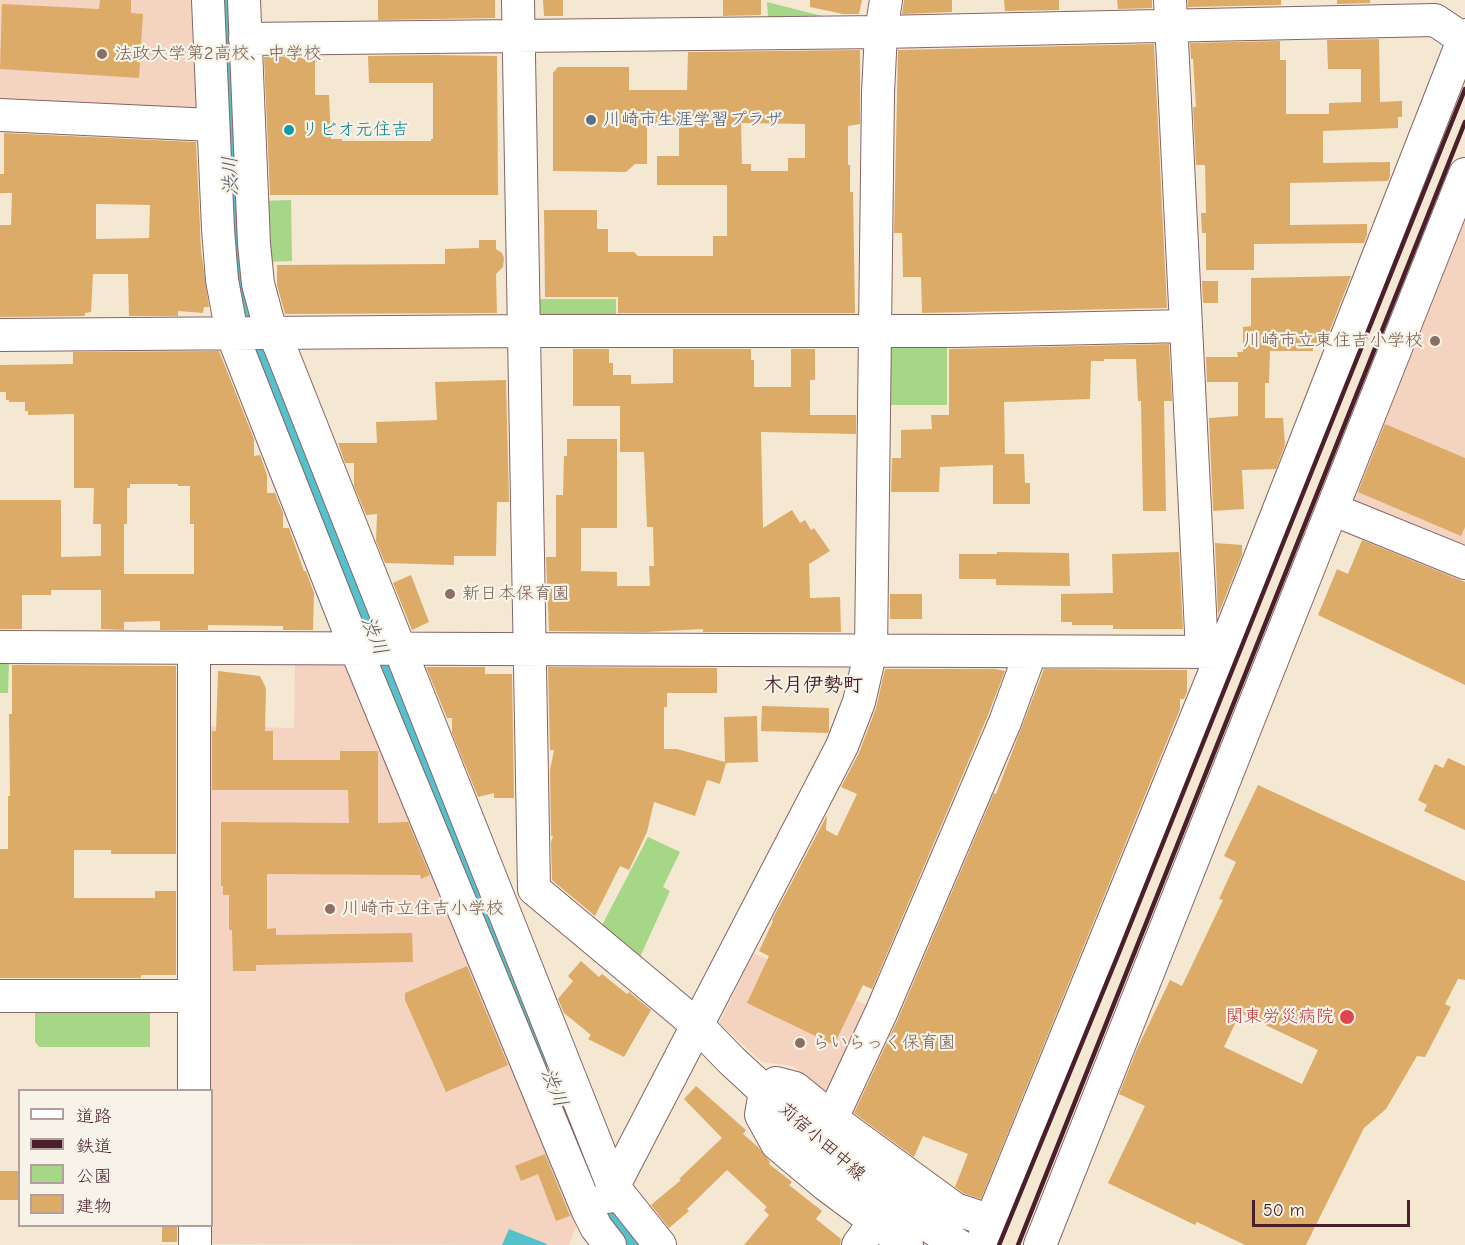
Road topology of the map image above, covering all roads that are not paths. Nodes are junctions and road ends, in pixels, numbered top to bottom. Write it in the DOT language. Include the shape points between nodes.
graph roads {
  1 [pos="208,0"];
  2 [pos="244,0"];
  3 [pos="518,0"];
  4 [pos="886,0"];
  5 [pos="1170,13"];
  6 [pos="881,32"];
  7 [pos="518,36"];
  8 [pos="1464,37"];
  9 [pos="245,39"];
  10 [pos="0,115"];
  11 [pos="212,125"];
  12 [pos="1465,174"];
  13 [pos="1186,326"];
  14 [pos="524,331"];
  15 [pos="874,331"];
  16 [pos="273,333"];
  17 [pos="232,334"];
  18 [pos="0,335"];
  19 [pos="1332,509"];
  20 [pos="1465,562"];
  21 [pos="0,647"];
  22 [pos="194,648"];
  23 [pos="529,648"];
  24 [pos="356,649"];
  25 [pos="399,649"];
  26 [pos="871,650"];
  27 [pos="1027,652"];
  28 [pos="1212,652"];
  29 [pos="0,996"];
  30 [pos="194,996"];
  31 [pos="697,1024"];
  32 [pos="194,1089"];
  33 [pos="765,1092"];
  34 [pos="832,1118"];
  35 [pos="613,1186"];
  36 [pos="195,1227"];
  37 [pos="867,1233"];
  38 [pos="986,1233"];
  39 [pos="599,1239"];
  40 [pos="1047,1243"];
  41 [pos="195,1245"];
  42 [pos="660,1245"];
  43 [pos="907,1245"];
  44 [pos="958,1245"];
  1 -- 11 [label="street"];
  2 -- 9 [label="street"];
  3 -- 7 [label="street, 苅宿小田中線"];
  4 -- 6 [label="street"];
  5 -- 6 [label="street"];
  5 -- 8 [label="street" via="1435,20"];
  5 -- 13 [label="street"];
  6 -- 7 [label="street"];
  6 -- 15 [label="street"];
  7 -- 9 [label="street"];
  7 -- 14 [label="street, 苅宿小田中線"];
  8 -- 28 [label="street"];
  9 -- 16 [label="street" via="255,254 258,284"];
  10 -- 11 [label="street"];
  11 -- 17 [label="street" via="221,270"];
  12 -- 19 [label="street"];
  13 -- 15 [label="street"];
  13 -- 28 [label="street"];
  14 -- 15 [label="street"];
  14 -- 16 [label="street"];
  14 -- 23 [label="street, 苅宿小田中線"];
  15 -- 26 [label="street"];
  16 -- 17 [label="street"];
  16 -- 25 [label="street"];
  17 -- 18 [label="street"];
  17 -- 24 [label="street"];
  19 -- 20 [label="street"];
  19 -- 40 [label="street"];
  21 -- 22 [label="street"];
  22 -- 24 [label="street"];
  22 -- 30 [label="street"];
  23 -- 25 [label="street"];
  23 -- 26 [label="street"];
  23 -- 31 [label="street, 苅宿小田中線" via="534,889"];
  24 -- 25 [label="street"];
  24 -- 39 [label="street"];
  25 -- 35 [label="street"];
  26 -- 27 [label="street"];
  26 -- 31 [label="street" via="859,702 842,746"];
  27 -- 28 [label="street"];
  27 -- 34 [label="street" via="1005,722"];
  28 -- 38 [label="street"];
  29 -- 30 [label="street"];
  30 -- 32 [label="street"];
  31 -- 33 [label="street, 苅宿小田中線"];
  31 -- 35 [label="street"];
  33 -- 34 [label="street" via="776,1083 795,1088"];
  33 -- 37 [label="street" via="761,1115 777,1144 826,1185"];
  33 -- 44 [label="street, 苅宿小田中線" via="900,1207"];
  34 -- 38 [label="street"];
  35 -- 39 [label="street"];
  35 -- 42 [label="street"];
  36 -- 41 [label="street"];
  37 -- 43 [label="street"];
}
